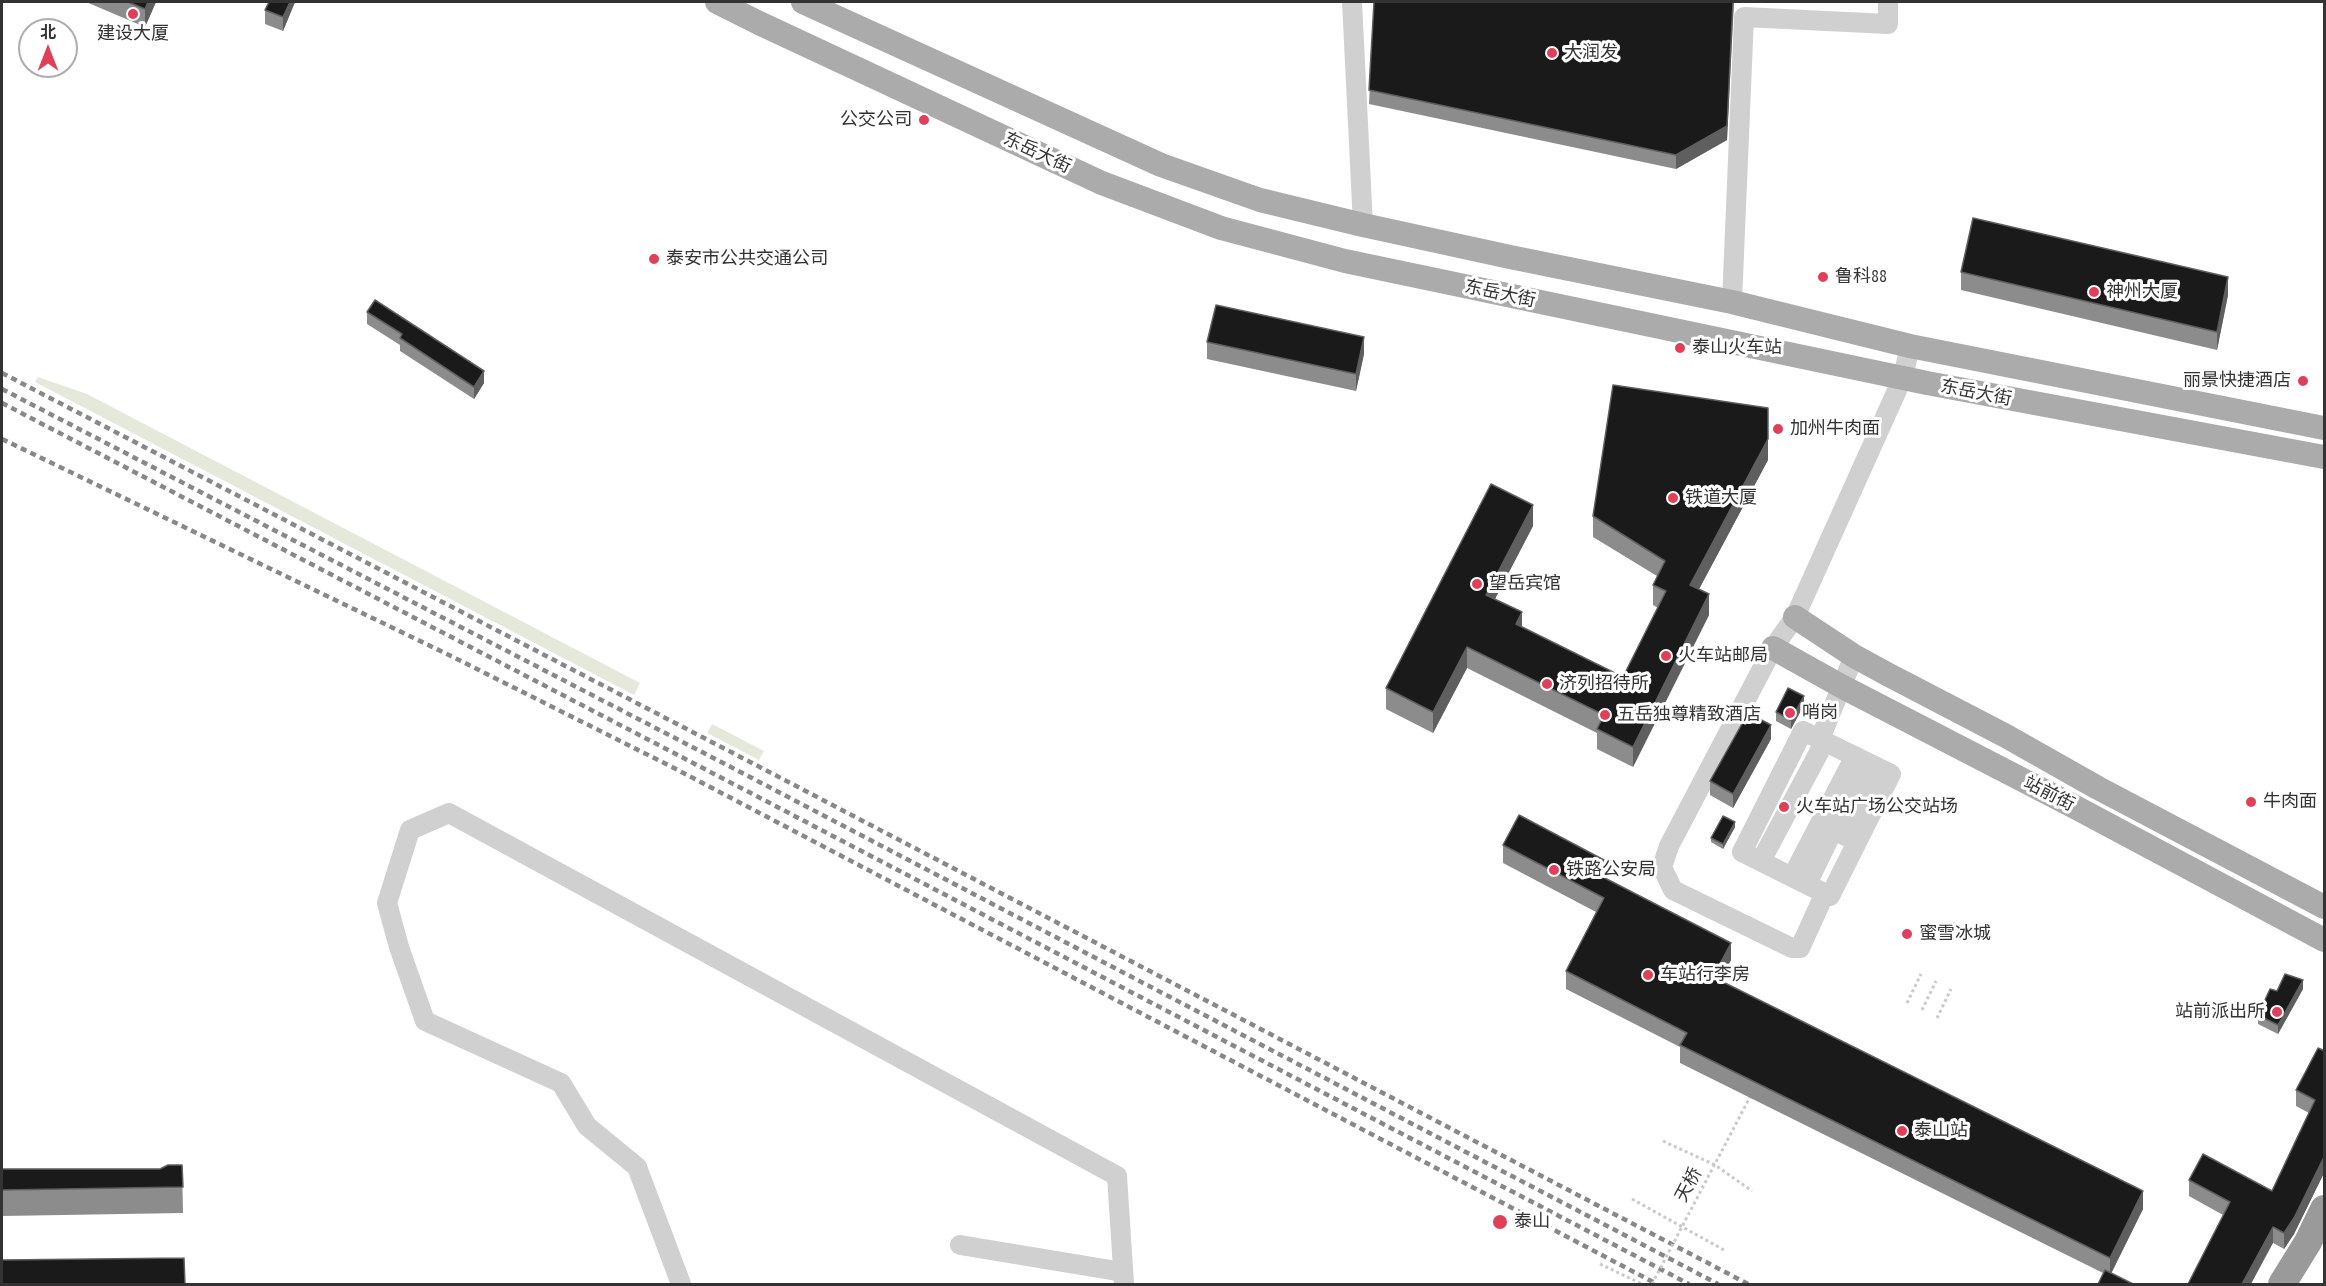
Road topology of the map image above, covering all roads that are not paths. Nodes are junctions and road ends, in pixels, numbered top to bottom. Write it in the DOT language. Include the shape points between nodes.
graph roads {
  1 [pos="717,2"];
  2 [pos="803,2"];
  3 [pos="1352,2"];
  4 [pos="1888,2"];
  5 [pos="1363,225"];
  6 [pos="1732,302"];
  7 [pos="1910,346"];
  8 [pos="1903,377"];
  9 [pos="2325,428"];
  10 [pos="2325,457"];
  11 [pos="1795,617"];
  12 [pos="1773,648"];
  13 [pos="1854,656"];
  14 [pos="1840,686"];
  15 [pos="1842,750"];
  16 [pos="1789,875"];
  17 [pos="2318,901"];
  18 [pos="2325,940"];
  19 [pos="2325,1209"];
  20 [pos="2325,1243"];
  21 [pos="960,1245"];
  22 [pos="1124,1278"];
  23 [pos="681,1284"];
  24 [pos="2282,1284"];
  25 [pos="2303,1284"];
  1 -- 8 [label="main road, 东岳大街" via="1102,183 1221,228 1345,261"];
  2 -- 5 [label="main road, 东岳大街" via="1161,165 1260,200"];
  3 -- 5 [label="street"];
  4 -- 6 [label="street" via="1888,24 1744,17"];
  5 -- 6 [label="main road, 东岳大街"];
  6 -- 7 [label="main road, 东岳大街"];
  7 -- 8 [label="street"];
  7 -- 9 [label="main road, 东岳大街"];
  8 -- 10 [label="main road, 东岳大街"];
  8 -- 11 [label="street"];
  11 -- 12 [label="street"];
  11 -- 13 [label="main road, 站前街"];
  12 -- 14 [label="main road, 站前街"];
  12 -- 16 [label="street" via="1668,846 1662,867 1673,890 1792,948 1800,948"];
  13 -- 14 [label="street"];
  13 -- 17 [label="main road, 站前街"];
  14 -- 15 [label="street"];
  14 -- 18 [label="main road, 站前街"];
  15 -- 16 [label="street"];
  15 -- 16 [label="street"];
  15 -- 16 [label="street"];
  19 -- 24 [label="highway"];
  20 -- 25 [label="highway"];
  21 -- 22 [label="street"];
  22 -- 23 [label="street" via="1117,1176 449,813 410,830 387,903 425,1022 561,1083 587,1126 637,1167"];
}
